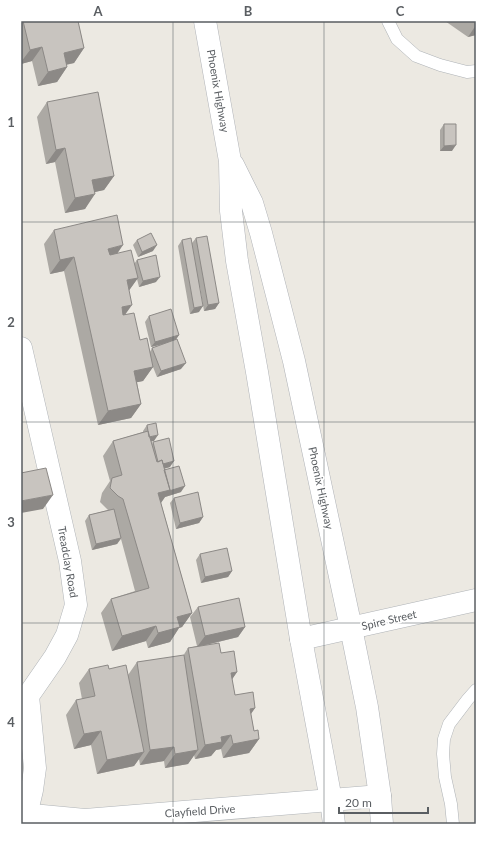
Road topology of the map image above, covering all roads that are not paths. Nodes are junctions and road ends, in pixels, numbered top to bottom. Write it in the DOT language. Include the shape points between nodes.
graph roads {
  1 [pos="205,21"];
  2 [pos="388,21"];
  3 [pos="476,71"];
  4 [pos="230,160"];
  5 [pos="21,348"];
  6 [pos="476,600"];
  7 [pos="351,628"];
  8 [pos="301,639"];
  9 [pos="476,690"];
  10 [pos="25,695"];
  11 [pos="380,796"];
  12 [pos="331,800"];
  13 [pos="24,818"];
  14 [pos="85,822"];
  15 [pos="334,824"];
  16 [pos="382,824"];
  17 [pos="453,824"];
  1 -- 4 [label="main road, Phoenix Highway"];
  2 -- 3 [label="lane" via="397,39 416,56 467,72"];
  4 -- 7 [label="main road, Phoenix Highway" via="252,203 261,233 294,361"];
  4 -- 8 [label="main road, Phoenix Highway" via="231,211 237,261"];
  5 -- 10 [label="main road, Treadclay Road" via="70,561 76,605 67,635 56,656"];
  6 -- 7 [label="main road, Spire Street"];
  7 -- 8 [label="main road, Spire Street"];
  7 -- 11 [label="main road, Phoenix Highway" via="367,707"];
  8 -- 12 [label="main road, Phoenix Highway"];
  9 -- 17 [label="lane" via="449,724 444,739 445,776"];
  10 -- 13 [label="main road, Treadclay Road" via="35,768"];
  11 -- 12 [label="main road, Clayfield Drive"];
  11 -- 16 [label="main road, Phoenix Highway"];
  12 -- 14 [label="main road, Clayfield Drive"];
  12 -- 15 [label="main road, Phoenix Highway"];
  13 -- 14 [label="main road, Clayfield Drive"];
}
